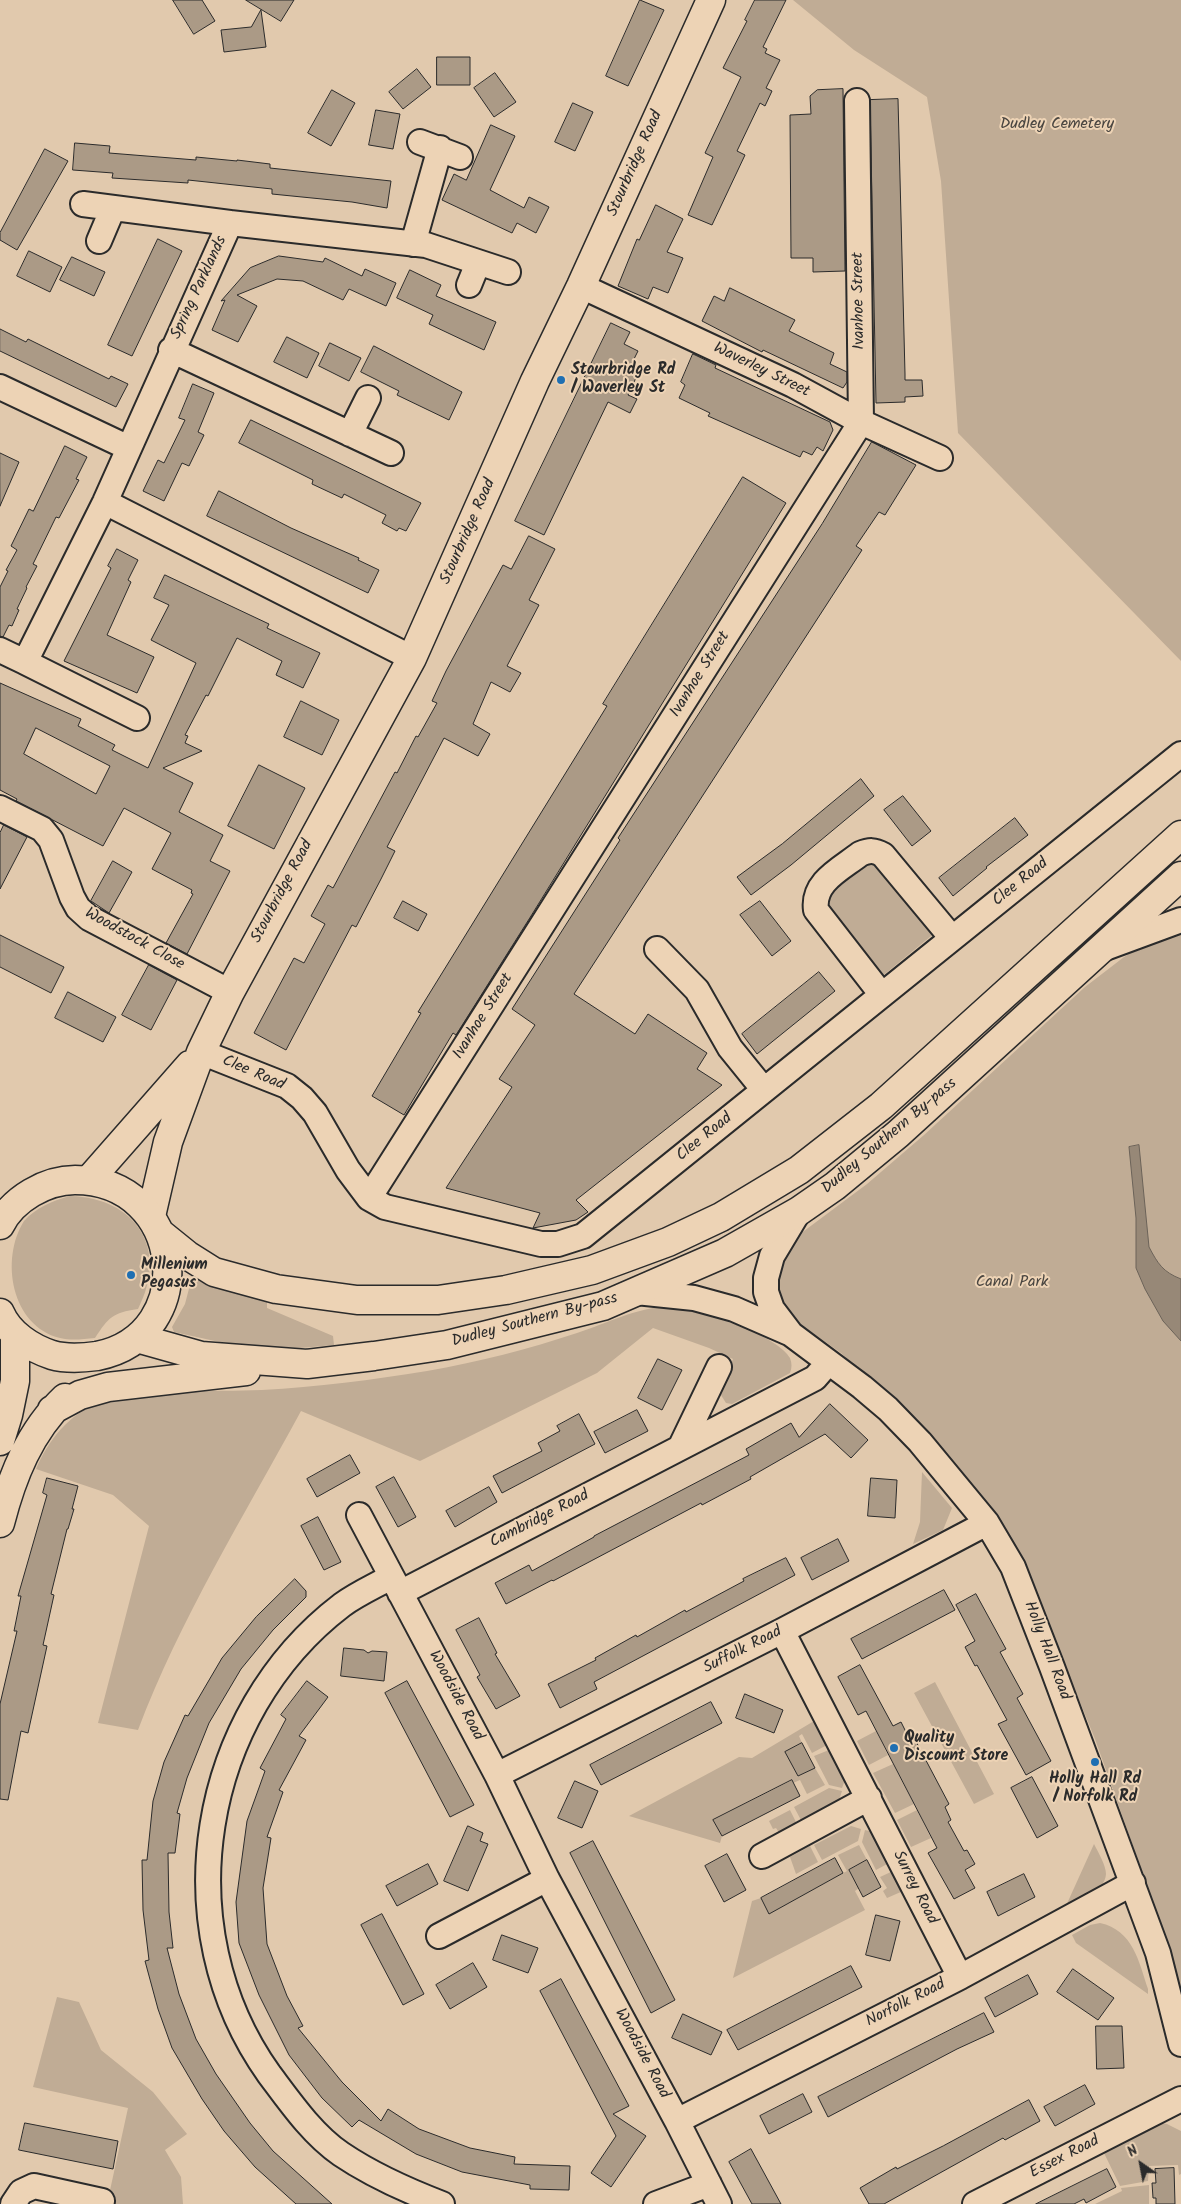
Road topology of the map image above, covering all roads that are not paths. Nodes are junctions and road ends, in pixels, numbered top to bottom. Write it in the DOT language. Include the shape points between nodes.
graph roads {
  1 [pos="710,0"];
  2 [pos="857,101"];
  3 [pos="440,149"];
  4 [pos="83,204"];
  5 [pos="113,208"];
  6 [pos="230,223"];
  7 [pos="99,242"];
  8 [pos="413,244"];
  9 [pos="478,262"];
  10 [pos="508,272"];
  11 [pos="468,285"];
  12 [pos="581,286"];
  13 [pos="172,350"];
  14 [pos="1,391"];
  15 [pos="368,398"];
  16 [pos="861,422"];
  17 [pos="350,434"];
  18 [pos="129,448"];
  19 [pos="391,453"];
  20 [pos="940,458"];
  21 [pos="105,502"];
  22 [pos="0,650"];
  23 [pos="412,658"];
  24 [pos="25,662"];
  25 [pos="138,718"];
  26 [pos="1181,754"];
  27 [pos="0,808"];
  28 [pos="1181,835"];
  29 [pos="1181,876"];
  30 [pos="1181,920"];
  31 [pos="952,938"];
  32 [pos="657,949"];
  33 [pos="1102,949"];
  34 [pos="230,992"];
  35 [pos="882,995"];
  36 [pos="201,1052"];
  37 [pos="764,1090"];
  38 [pos="89,1180"];
  39 [pos="369,1198"];
  40 [pos="5,1211"];
  41 [pos="799,1211"];
  42 [pos="156,1225"];
  43 [pos="636,1292"];
  44 [pos="4,1321"];
  45 [pos="791,1334"];
  46 [pos="136,1338"];
  47 [pos="114,1352"];
  48 [pos="828,1363"];
  49 [pos="307,1364"];
  50 [pos="719,1367"];
  51 [pos="52,1410"];
  52 [pos="0,1441"];
  53 [pos="680,1448"];
  54 [pos="359,1515"];
  55 [pos="0,1523"];
  56 [pos="987,1523"];
  57 [pos="396,1585"];
  58 [pos="782,1631"];
  59 [pos="497,1775"];
  60 [pos="869,1798"];
  61 [pos="762,1856"];
  62 [pos="547,1879"];
  63 [pos="1133,1882"];
  64 [pos="439,1936"];
  65 [pos="960,1977"];
  66 [pos="1181,2044"];
  67 [pos="1181,2099"];
  68 [pos="677,2121"];
  69 [pos="714,2194"];
  70 [pos="102,2201"];
  71 [pos="13,2204"];
  72 [pos="442,2204"];
  73 [pos="656,2204"];
  74 [pos="975,2204"];
  1 -- 12 [label="main road, Stourbridge Road"];
  2 -- 16 [label="street, Ivanhoe Street"];
  3 -- 8 [label="street"];
  4 -- 5 [label="street"];
  5 -- 6 [label="street"];
  5 -- 7 [label="street"];
  6 -- 8 [label="street, Spring Parklands"];
  6 -- 13 [label="street, Spring Parklands"];
  8 -- 9 [label="street, Spring Parklands"];
  9 -- 10 [label="street, Spring Parklands"];
  9 -- 11 [label="street"];
  12 -- 16 [label="street, Waverley Street" via="793,385"];
  12 -- 23 [label="main road, Stourbridge Road" via="535,380"];
  13 -- 17 [label="street"];
  13 -- 18 [label="street, Spring Parklands"];
  14 -- 18 [label="street"];
  15 -- 17 [label="street"];
  16 -- 20 [label="street, Waverley Street"];
  16 -- 39 [label="street, Ivanhoe Street"];
  17 -- 19 [label="street"];
  18 -- 21 [label="street, Spring Parklands"];
  21 -- 23 [label="street"];
  21 -- 24 [label="street, Spring Parklands"];
  22 -- 24 [label="street"];
  23 -- 34 [label="main road, Stourbridge Road"];
  24 -- 25 [label="street"];
  26 -- 31 [label="street, Clee Road"];
  27 -- 34 [label="street, Woodstock Close" via="42,829 52,840 72,897 89,918"];
  28 -- 42 [label="main road, Dudley Southern By-pass" via="881,1106 799,1170 721,1217 668,1242 592,1270 506,1290 438,1300 357,1300 276,1289 214,1272 187,1255"];
  29 -- 33 [label="main road, Dudley Southern By-pass"];
  30 -- 33 [label="street"];
  31 -- 35 [label="street, Clee Road"];
  31 -- 35 [label="street" via="876,851 860,854 822,884 814,902 816,910"];
  32 -- 37 [label="street" via="697,990 730,1048"];
  33 -- 41 [label="main road, Dudley Southern By-pass" via="898,1134"];
  34 -- 36 [label="main road, Stourbridge Road"];
  35 -- 37 [label="street, Clee Road"];
  36 -- 38 [label="main road, Stourbridge Road"];
  36 -- 39 [label="street, Clee Road" via="286,1086 302,1098"];
  36 -- 42 [label="main road, Stourbridge Road" via="168,1142"];
  37 -- 39 [label="street, Clee Road" via="583,1236 558,1244 541,1244 385,1207"];
  38 -- 40 [label="main road, Dudley Southern By-pass" via="68,1180 48,1185"];
  38 -- 42 [label="main road, Dudley Southern By-pass" via="112,1186 135,1200"];
  41 -- 43 [label="main road, Dudley Southern By-pass" via="725,1253"];
  41 -- 45 [label="street, Holly Hall Road" via="772,1256 766,1278 766,1292 772,1309"];
  42 -- 46 [label="main road" via="168,1262 166,1290 155,1316"];
  43 -- 45 [label="street, Holly Hall Road" via="694,1298 734,1309"];
  43 -- 49 [label="main road, Dudley Southern By-pass" via="603,1306 456,1343"];
  44 -- 47 [label="main road" via="36,1350 61,1358"];
  44 -- 52 [label="main road" via="15,1381"];
  45 -- 48 [label="street, Holly Hall Road"];
  46 -- 47 [label="main road"];
  46 -- 49 [label="main road, Dudley Southern By-pass" via="201,1356"];
  47 -- 51 [label="main road"];
  48 -- 53 [label="street, Cambridge Road" via="815,1378"];
  48 -- 56 [label="street, Holly Hall Road" via="888,1409 920,1442"];
  49 -- 51 [label="main road" via="108,1387 80,1394"];
  50 -- 53 [label="street"];
  51 -- 55 [label="main road" via="39,1426 18,1468"];
  53 -- 57 [label="street, Cambridge Road"];
  54 -- 57 [label="street, Woodside Road"];
  56 -- 58 [label="street, Suffolk Road"];
  56 -- 63 [label="street, Holly Hall Road" via="1012,1567 1032,1613"];
  57 -- 59 [label="street, Woodside Road"];
  57 -- 72 [label="street, Cambridge Road" via="343,1605 307,1637 256,1702 224,1777 210,1834 209,1917 215,1954 244,2035 287,2099 310,2126 341,2154 412,2193"];
  58 -- 59 [label="street, Suffolk Road"];
  58 -- 60 [label="street, Surrey Road"];
  59 -- 62 [label="street, Woodside Road"];
  60 -- 61 [label="street"];
  60 -- 65 [label="street, Surrey Road"];
  62 -- 64 [label="street"];
  62 -- 68 [label="street, Woodside Road"];
  63 -- 65 [label="street, Norfolk Road"];
  63 -- 66 [label="street, Holly Hall Road" via="1158,1953"];
  65 -- 68 [label="street, Norfolk Road"];
  67 -- 74 [label="street, Essex Road"];
  68 -- 69 [label="street, Woodside Road"];
  69 -- 73 [label="street"];
  70 -- 71 [label="street" via="34,2186 21,2192"];
}
